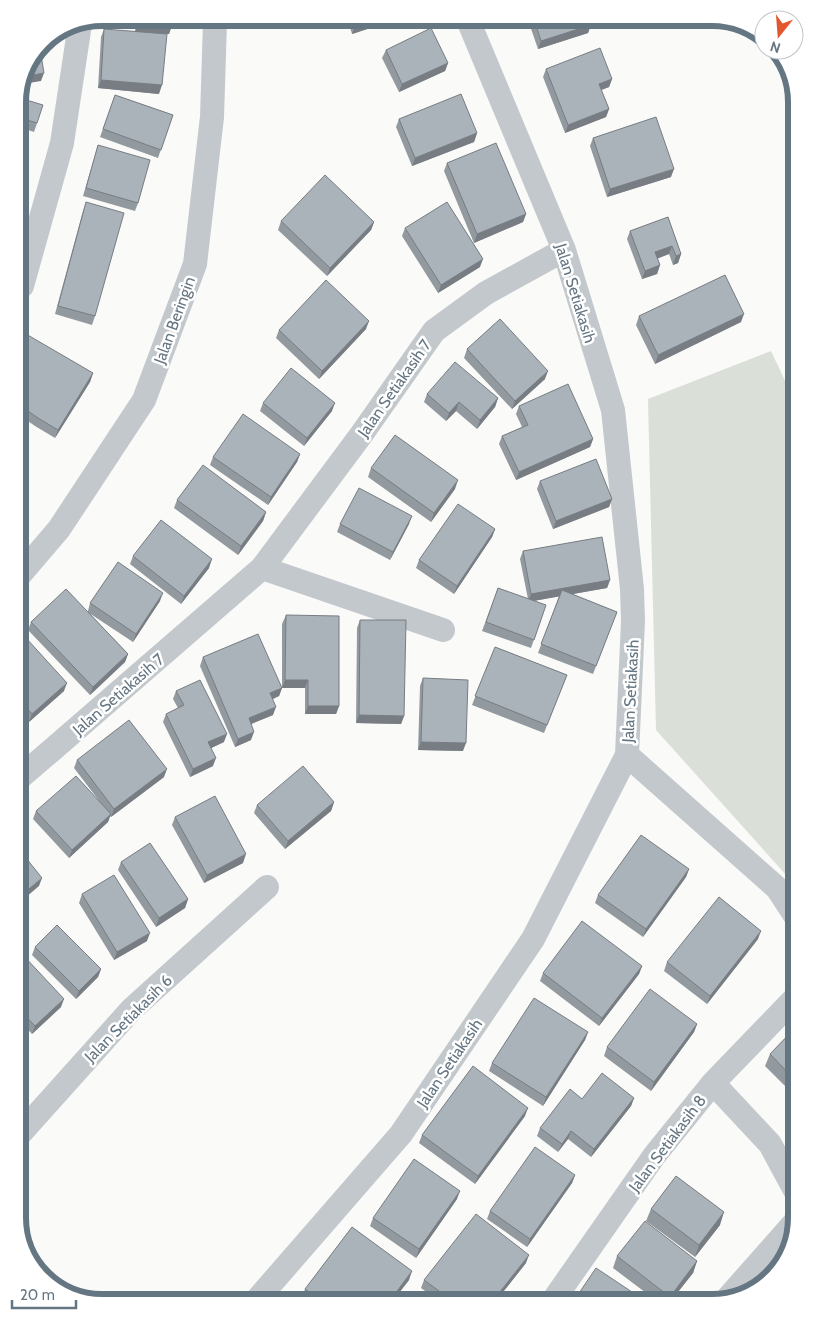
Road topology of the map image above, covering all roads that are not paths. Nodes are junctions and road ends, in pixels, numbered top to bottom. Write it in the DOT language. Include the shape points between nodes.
graph roads {
  1 [pos="215,26"];
  2 [pos="471,26"];
  3 [pos="79,30"];
  4 [pos="564,250"];
  5 [pos="26,272"];
  6 [pos="26,567"];
  7 [pos="262,568"];
  8 [pos="443,630"];
  9 [pos="627,755"];
  10 [pos="26,772"];
  11 [pos="787,883"];
  12 [pos="267,887"];
  13 [pos="788,1005"];
  14 [pos="713,1083"];
  15 [pos="26,1127"];
  16 [pos="788,1177"];
  17 [pos="786,1232"];
  18 [pos="735,1290"];
  19 [pos="262,1294"];
  20 [pos="558,1294"];
  1 -- 6 [label="street, Jalan Beringin" via="212,117 195,264 144,400 59,528"];
  2 -- 4 [label="street, Jalan Setiakasih"];
  3 -- 5 [label="street" via="62,143"];
  4 -- 7 [label="street, Jalan Setiakasih 7" via="486,293 434,331 362,435"];
  4 -- 9 [label="street, Jalan Setiakasih" via="612,410 632,589"];
  7 -- 8 [label="street"];
  7 -- 10 [label="street, Jalan Setiakasih 7"];
  9 -- 11 [label="street"];
  9 -- 19 [label="street, Jalan Setiakasih" via="532,939 401,1134"];
  12 -- 15 [label="street, Jalan Setiakasih 6" via="131,1010"];
  13 -- 14 [label="street, Jalan Setiakasih 8"];
  14 -- 16 [label="street" via="770,1144"];
  14 -- 20 [label="street, Jalan Setiakasih 8" via="654,1156"];
  17 -- 18 [label="street"];
}
